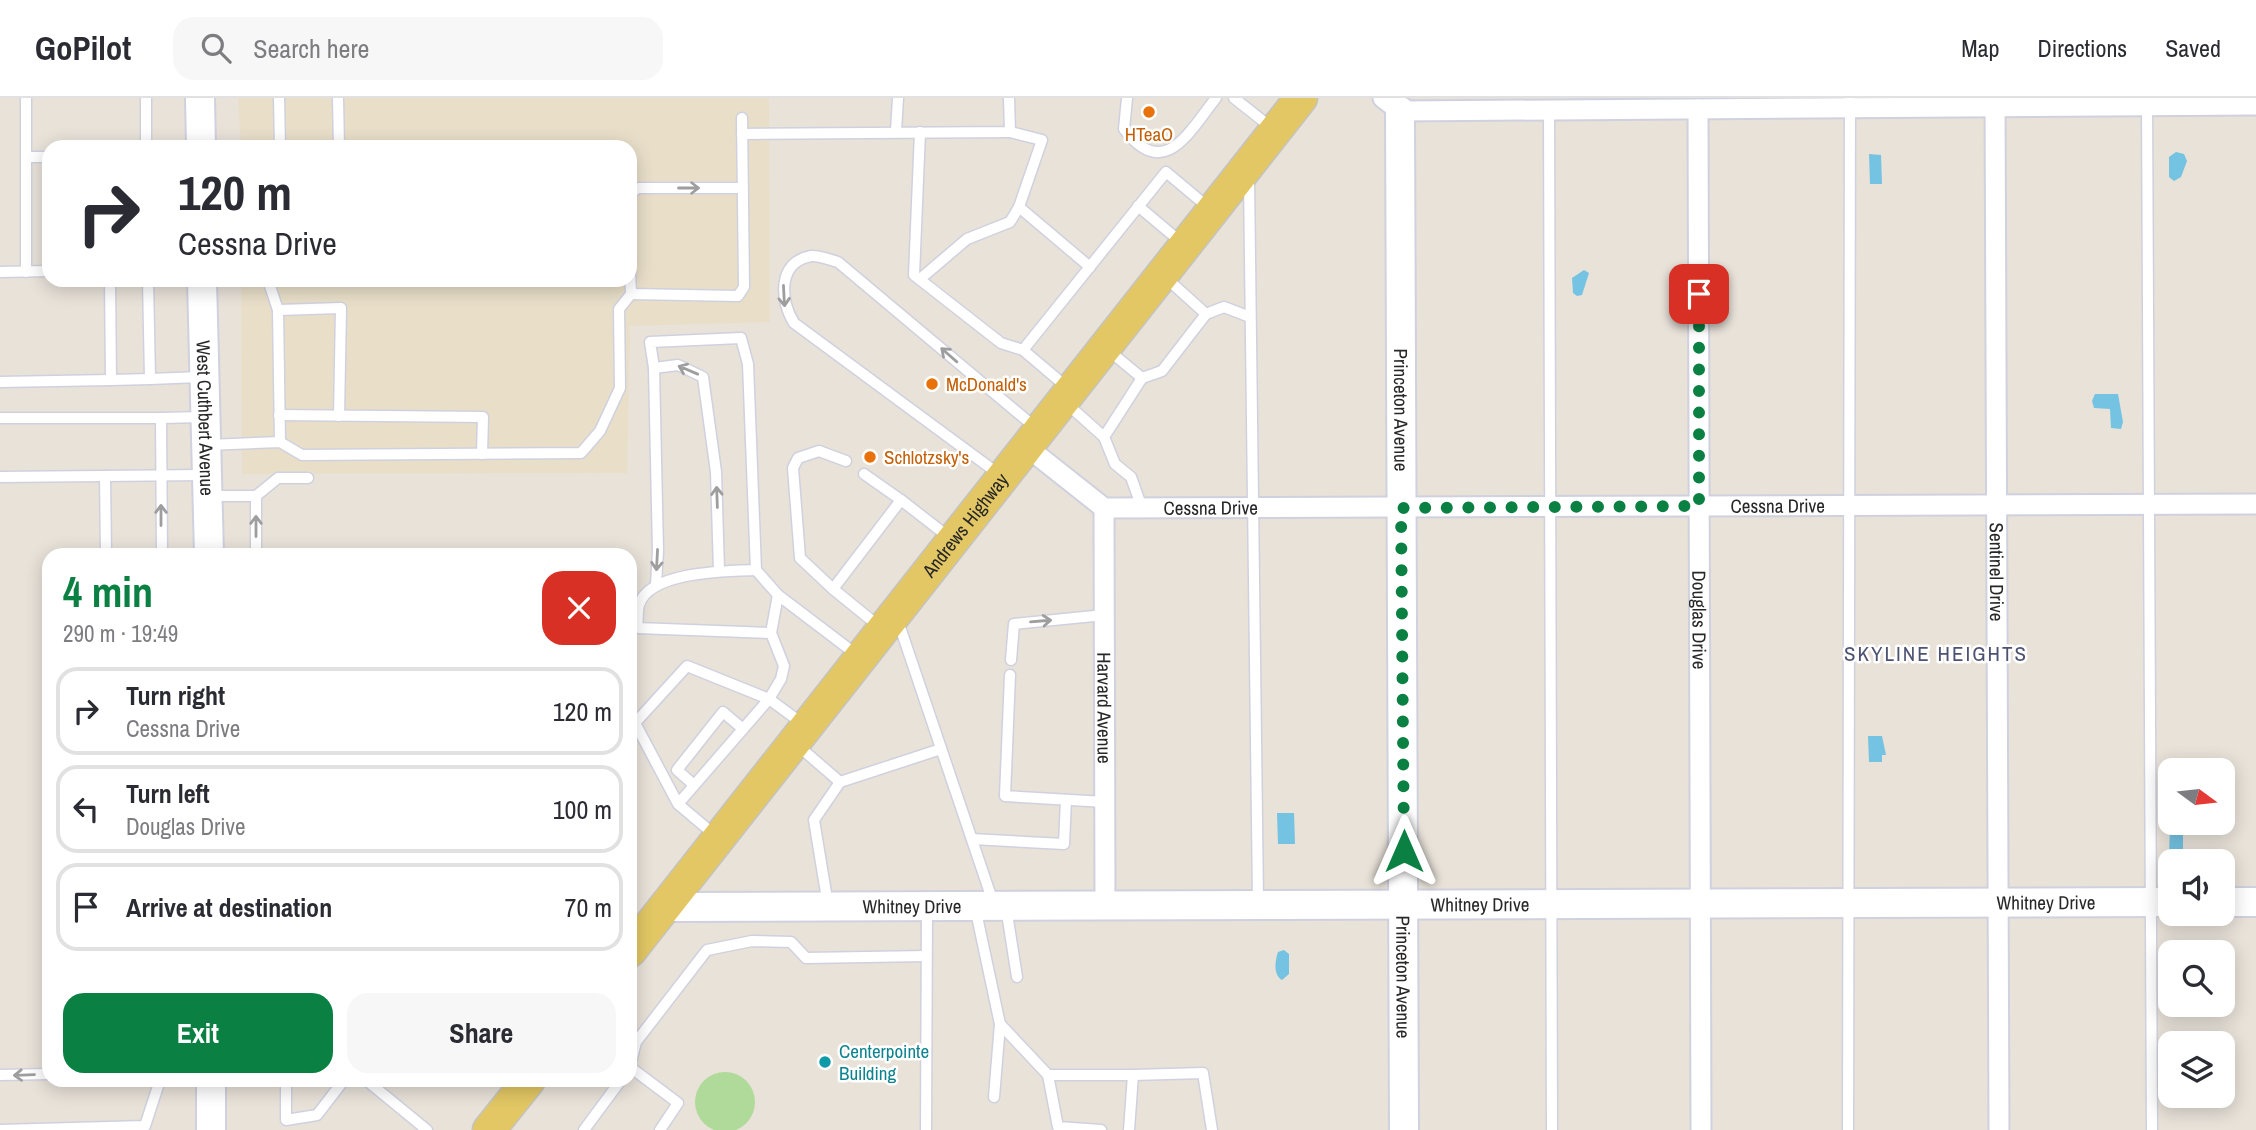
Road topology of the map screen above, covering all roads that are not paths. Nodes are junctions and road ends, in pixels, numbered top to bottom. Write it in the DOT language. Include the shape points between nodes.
graph roads {
  1 [pos="26,98"];
  2 [pos="146,98"];
  3 [pos="200,98"];
  4 [pos="279,98"];
  5 [pos="338,98"];
  6 [pos="898,98"];
  7 [pos="1009,98"];
  8 [pos="1127,98"];
  9 [pos="1216,98"];
  10 [pos="1234,98"];
  11 [pos="1301,98"];
  12 [pos="2147,102"];
  13 [pos="1850,103"];
  14 [pos="1995,103"];
  15 [pos="1392,105"];
  16 [pos="2256,105"];
  17 [pos="1698,109"];
  18 [pos="1549,110"];
  19 [pos="741,118"];
  20 [pos="897,131"];
  21 [pos="1010,131"];
  22 [pos="1275,131"];
  23 [pos="920,132"];
  24 [pos="742,134"];
  25 [pos="146,140"];
  26 [pos="201,140"];
  27 [pos="280,140"];
  28 [pos="339,140"];
  29 [pos="42,157"];
  30 [pos="27,158"];
  31 [pos="1248,164"];
  32 [pos="742,188"];
  33 [pos="637,191"];
  34 [pos="1138,206"];
  35 [pos="1019,207"];
  36 [pos="1212,210"];
  37 [pos="1185,245"];
  38 [pos="1090,267"];
  39 [pos="42,271"];
  40 [pos="0,272"];
  41 [pos="26,272"];
  42 [pos="1162,274"];
  43 [pos="920,279"];
  44 [pos="110,287"];
  45 [pos="148,287"];
  46 [pos="202,287"];
  47 [pos="270,287"];
  48 [pos="631,287"];
  49 [pos="631,294"];
  50 [pos="278,310"];
  51 [pos="1206,314"];
  52 [pos="1250,317"];
  53 [pos="1105,347"];
  54 [pos="1023,350"];
  55 [pos="654,368"];
  56 [pos="204,376"];
  57 [pos="1142,378"];
  58 [pos="150,379"];
  59 [pos="111,380"];
  60 [pos="0,382"];
  61 [pos="1067,395"];
  62 [pos="279,415"];
  63 [pos="340,416"];
  64 [pos="206,417"];
  65 [pos="0,418"];
  66 [pos="160,418"];
  67 [pos="1104,437"];
  68 [pos="1033,439"];
  69 [pos="280,442"];
  70 [pos="207,445"];
  71 [pos="482,454"];
  72 [pos="846,461"];
  73 [pos="864,474"];
  74 [pos="161,475"];
  75 [pos="104,476"];
  76 [pos="0,477"];
  77 [pos="1003,477"];
  78 [pos="309,478"];
  79 [pos="208,485"];
  80 [pos="256,496"];
  81 [pos="901,500"];
  82 [pos="2256,504"];
  83 [pos="2149,505"];
  84 [pos="1699,506"];
  85 [pos="1851,506"];
  86 [pos="1997,506"];
  87 [pos="1552,507"];
  88 [pos="1104,508"];
  89 [pos="1142,508"];
  90 [pos="1253,508"];
  91 [pos="1401,508"];
  92 [pos="953,540"];
  93 [pos="106,548"];
  94 [pos="162,548"];
  95 [pos="209,548"];
  96 [pos="256,548"];
  97 [pos="756,570"];
  98 [pos="719,571"];
  99 [pos="656,584"];
  100 [pos="832,589"];
  101 [pos="778,595"];
  102 [pos="1104,615"];
  103 [pos="889,622"];
  104 [pos="771,633"];
  105 [pos="860,658"];
  106 [pos="1011,660"];
  107 [pos="1010,675"];
  108 [pos="769,699"];
  109 [pos="637,721"];
  110 [pos="637,727"];
  111 [pos="743,729"];
  112 [pos="801,734"];
  113 [pos="941,749"];
  114 [pos="841,782"];
  115 [pos="694,785"];
  116 [pos="1066,800"];
  117 [pos="1105,802"];
  118 [pos="678,804"];
  119 [pos="719,838"];
  120 [pos="972,839"];
  121 [pos="2159,849"];
  122 [pos="1998,902"];
  123 [pos="2158,902"];
  124 [pos="2235,902"];
  125 [pos="2256,902"];
  126 [pos="1849,903"];
  127 [pos="1404,904"];
  128 [pos="1552,904"];
  129 [pos="1700,904"];
  130 [pos="1258,905"];
  131 [pos="992,906"];
  132 [pos="1105,906"];
  133 [pos="664,907"];
  134 [pos="828,907"];
  135 [pos="927,907"];
  136 [pos="2160,926"];
  137 [pos="638,936"];
  138 [pos="926,956"];
  139 [pos="1017,977"];
  140 [pos="1000,1024"];
  141 [pos="637,1041"];
  142 [pos="637,1072"];
  143 [pos="42,1074"];
  144 [pos="1048,1075"];
  145 [pos="1132,1075"];
  146 [pos="0,1076"];
  147 [pos="158,1087"];
  148 [pos="211,1087"];
  149 [pos="286,1087"];
  150 [pos="339,1087"];
  151 [pos="375,1087"];
  152 [pos="523,1087"];
  153 [pos="616,1087"];
  154 [pos="994,1097"];
  155 [pos="145,1128"];
  156 [pos="1055,1129"];
  157 [pos="0,1130"];
  158 [pos="211,1130"];
  159 [pos="427,1130"];
  160 [pos="489,1130"];
  161 [pos="584,1130"];
  162 [pos="660,1130"];
  163 [pos="926,1130"];
  164 [pos="1101,1130"];
  165 [pos="1129,1130"];
  166 [pos="1212,1130"];
  167 [pos="1404,1130"];
  168 [pos="1552,1130"];
  169 [pos="1701,1130"];
  170 [pos="1848,1130"];
  171 [pos="1999,1130"];
  172 [pos="2152,1130"];
  1 -- 30 [label="lane"];
  2 -- 25 [label="lane"];
  3 -- 26 [label="street"];
  4 -- 27 [label="lane"];
  5 -- 28 [label="lane"];
  6 -- 20 [label="lane"];
  7 -- 21 [label="lane"];
  8 -- 9 [label="lane" via="1124,129 1151,152 1167,153 1181,143"];
  10 -- 22 [label="lane"];
  11 -- 22 [label="main road, Andrews Highway"];
  12 -- 14 [label="street"];
  12 -- 16 [label="street"];
  12 -- 83 [label="lane"];
  13 -- 14 [label="street"];
  13 -- 17 [label="street"];
  13 -- 85 [label="lane"];
  14 -- 86 [label="street, Sentinel Drive"];
  15 -- 18 [label="street"];
  15 -- 91 [label="street, Princeton Avenue"];
  17 -- 18 [label="street"];
  17 -- 84 [label="street, Douglas Drive"];
  18 -- 87 [label="lane"];
  19 -- 24 [label="lane"];
  20 -- 23 [label="lane"];
  20 -- 24 [label="lane"];
  21 -- 23 [label="lane"];
  21 -- 35 [label="lane" via="1042,140"];
  22 -- 31 [label="main road, Andrews Highway"];
  23 -- 43 [label="lane" via="915,275"];
  24 -- 32 [label="lane"];
  29 -- 30 [label="lane"];
  30 -- 41 [label="lane"];
  31 -- 36 [label="main road, Andrews Highway"];
  31 -- 52 [label="lane"];
  33 -- 32 [label="lane, one-way"];
  32 -- 49 [label="lane" via="744,288 738,296"];
  34 -- 36 [label="lane" via="1166,172"];
  34 -- 37 [label="lane"];
  34 -- 38 [label="lane"];
  35 -- 38 [label="lane"];
  35 -- 43 [label="lane" via="1010,222 967,239"];
  36 -- 37 [label="main road, Andrews Highway"];
  37 -- 42 [label="main road, Andrews Highway"];
  38 -- 54 [label="lane"];
  39 -- 41 [label="lane"];
  40 -- 41 [label="lane"];
  42 -- 51 [label="lane"];
  42 -- 53 [label="main road, Andrews Highway"];
  43 -- 54 [label="lane" via="1001,343"];
  44 -- 59 [label="lane"];
  45 -- 58 [label="lane"];
  46 -- 56 [label="street, West Cuthbert Avenue"];
  47 -- 50 [label="lane"];
  48 -- 49 [label="lane"];
  49 -- 71 [label="lane" via="619,309 620,388 600,431 581,453"];
  50 -- 62 [label="lane"];
  50 -- 63 [label="lane" via="341,308"];
  51 -- 52 [label="lane" via="1224,307"];
  51 -- 57 [label="lane" via="1162,371"];
  52 -- 90 [label="lane"];
  53 -- 57 [label="lane"];
  53 -- 61 [label="main road, Andrews Highway"];
  54 -- 61 [label="lane"];
  55 -- 97 [label="lane" via="650,342 741,338 748,364"];
  98 -- 55 [label="lane, one-way" via="716,472 703,377 678,365"];
  55 -- 99 [label="lane, one-way"];
  56 -- 58 [label="lane"];
  56 -- 64 [label="street, West Cuthbert Avenue"];
  57 -- 67 [label="lane"];
  58 -- 59 [label="lane"];
  59 -- 60 [label="lane"];
  61 -- 67 [label="lane"];
  61 -- 68 [label="main road, Andrews Highway"];
  62 -- 63 [label="lane"];
  62 -- 69 [label="lane"];
  63 -- 71 [label="lane" via="483,417"];
  64 -- 66 [label="lane"];
  64 -- 70 [label="street, West Cuthbert Avenue"];
  65 -- 66 [label="lane"];
  66 -- 74 [label="lane"];
  67 -- 89 [label="lane" via="1115,464 1131,477"];
  68 -- 77 [label="main road, Andrews Highway"];
  68 -- 77 [label="lane, one-way" via="838,261 813,256 797,261 785,278 782,293 794,323"];
  68 -- 88 [label="street"];
  69 -- 70 [label="lane"];
  69 -- 71 [label="lane" via="302,455"];
  70 -- 79 [label="street, West Cuthbert Avenue"];
  72 -- 100 [label="lane" via="819,451 799,458 793,468 800,558"];
  73 -- 81 [label="lane"];
  74 -- 75 [label="lane"];
  74 -- 79 [label="lane"];
  94 -- 74 [label="lane, one-way"];
  75 -- 76 [label="lane"];
  75 -- 93 [label="lane"];
  77 -- 92 [label="main road, Andrews Highway"];
  78 -- 80 [label="lane" via="278,478"];
  79 -- 80 [label="lane"];
  79 -- 95 [label="street, West Cuthbert Avenue"];
  96 -- 80 [label="lane, one-way"];
  81 -- 92 [label="lane"];
  81 -- 100 [label="lane"];
  82 -- 83 [label="street, Cessna Drive"];
  83 -- 86 [label="street, Cessna Drive"];
  83 -- 121 [label="lane"];
  84 -- 85 [label="street, Cessna Drive"];
  84 -- 87 [label="street, Cessna Drive"];
  84 -- 129 [label="street, Douglas Drive"];
  85 -- 86 [label="street, Cessna Drive"];
  85 -- 126 [label="lane"];
  86 -- 122 [label="street, Sentinel Drive"];
  87 -- 91 [label="street, Cessna Drive"];
  87 -- 128 [label="lane"];
  88 -- 89 [label="street, Cessna Drive"];
  88 -- 102 [label="street, Harvard Avenue"];
  89 -- 90 [label="street, Cessna Drive"];
  90 -- 91 [label="street, Cessna Drive"];
  90 -- 130 [label="lane"];
  91 -- 127 [label="street, Princeton Avenue"];
  92 -- 103 [label="main road, Andrews Highway"];
  97 -- 98 [label="lane"];
  97 -- 101 [label="lane"];
  98 -- 99 [label="lane"];
  99 -- 104 [label="lane" via="639,603 637,628"];
  100 -- 103 [label="lane"];
  101 -- 104 [label="lane"];
  101 -- 105 [label="lane"];
  106 -- 102 [label="lane, one-way" via="1014,624"];
  102 -- 117 [label="street, Harvard Avenue"];
  103 -- 105 [label="main road, Andrews Highway"];
  103 -- 113 [label="lane"];
  104 -- 108 [label="lane" via="784,666"];
  105 -- 112 [label="main road, Andrews Highway"];
  107 -- 116 [label="lane" via="1005,796"];
  108 -- 109 [label="lane" via="687,666"];
  108 -- 111 [label="lane"];
  108 -- 112 [label="lane"];
  110 -- 118 [label="lane"];
  111 -- 115 [label="lane"];
  111 -- 115 [label="lane" via="723,712 677,770"];
  112 -- 114 [label="lane"];
  112 -- 119 [label="main road, Andrews Highway"];
  113 -- 114 [label="lane"];
  113 -- 120 [label="lane"];
  114 -- 134 [label="lane" via="814,820"];
  115 -- 118 [label="lane"];
  116 -- 117 [label="lane"];
  116 -- 120 [label="lane" via="1064,844"];
  117 -- 132 [label="street, Harvard Avenue"];
  118 -- 119 [label="lane"];
  119 -- 133 [label="main road, Andrews Highway"];
  120 -- 131 [label="lane"];
  122 -- 123 [label="street, Whitney Drive"];
  122 -- 126 [label="street, Whitney Drive"];
  122 -- 171 [label="street, Sentinel Drive"];
  124 -- 125 [label="street"];
  126 -- 129 [label="street, Whitney Drive"];
  126 -- 170 [label="lane"];
  127 -- 128 [label="street, Whitney Drive"];
  127 -- 130 [label="street, Whitney Drive"];
  127 -- 167 [label="street, Princeton Avenue"];
  128 -- 129 [label="street, Whitney Drive"];
  128 -- 168 [label="lane"];
  129 -- 169 [label="street, Douglas Drive"];
  130 -- 132 [label="street, Whitney Drive"];
  131 -- 132 [label="street, Whitney Drive"];
  131 -- 135 [label="street, Whitney Drive"];
  131 -- 139 [label="lane"];
  131 -- 140 [label="lane"];
  133 -- 134 [label="street, Whitney Drive"];
  133 -- 137 [label="main road, Andrews Highway"];
  134 -- 135 [label="street, Whitney Drive"];
  135 -- 138 [label="lane"];
  136 -- 172 [label="lane"];
  138 -- 141 [label="lane" via="806,958 791,942 752,941 708,950"];
  138 -- 163 [label="lane"];
  140 -- 144 [label="lane"];
  140 -- 154 [label="lane"];
  142 -- 162 [label="lane" via="678,1102"];
  143 -- 146 [label="lane, one-way"];
  144 -- 145 [label="lane"];
  144 -- 156 [label="lane"];
  145 -- 165 [label="lane"];
  145 -- 166 [label="lane" via="1203,1073"];
  147 -- 155 [label="lane"];
  148 -- 158 [label="street"];
  149 -- 150 [label="lane" via="286,1120 317,1115"];
  151 -- 159 [label="lane"];
  152 -- 160 [label="main road"];
  153 -- 161 [label="lane"];
  155 -- 157 [label="lane"];
  156 -- 164 [label="lane"];
}
